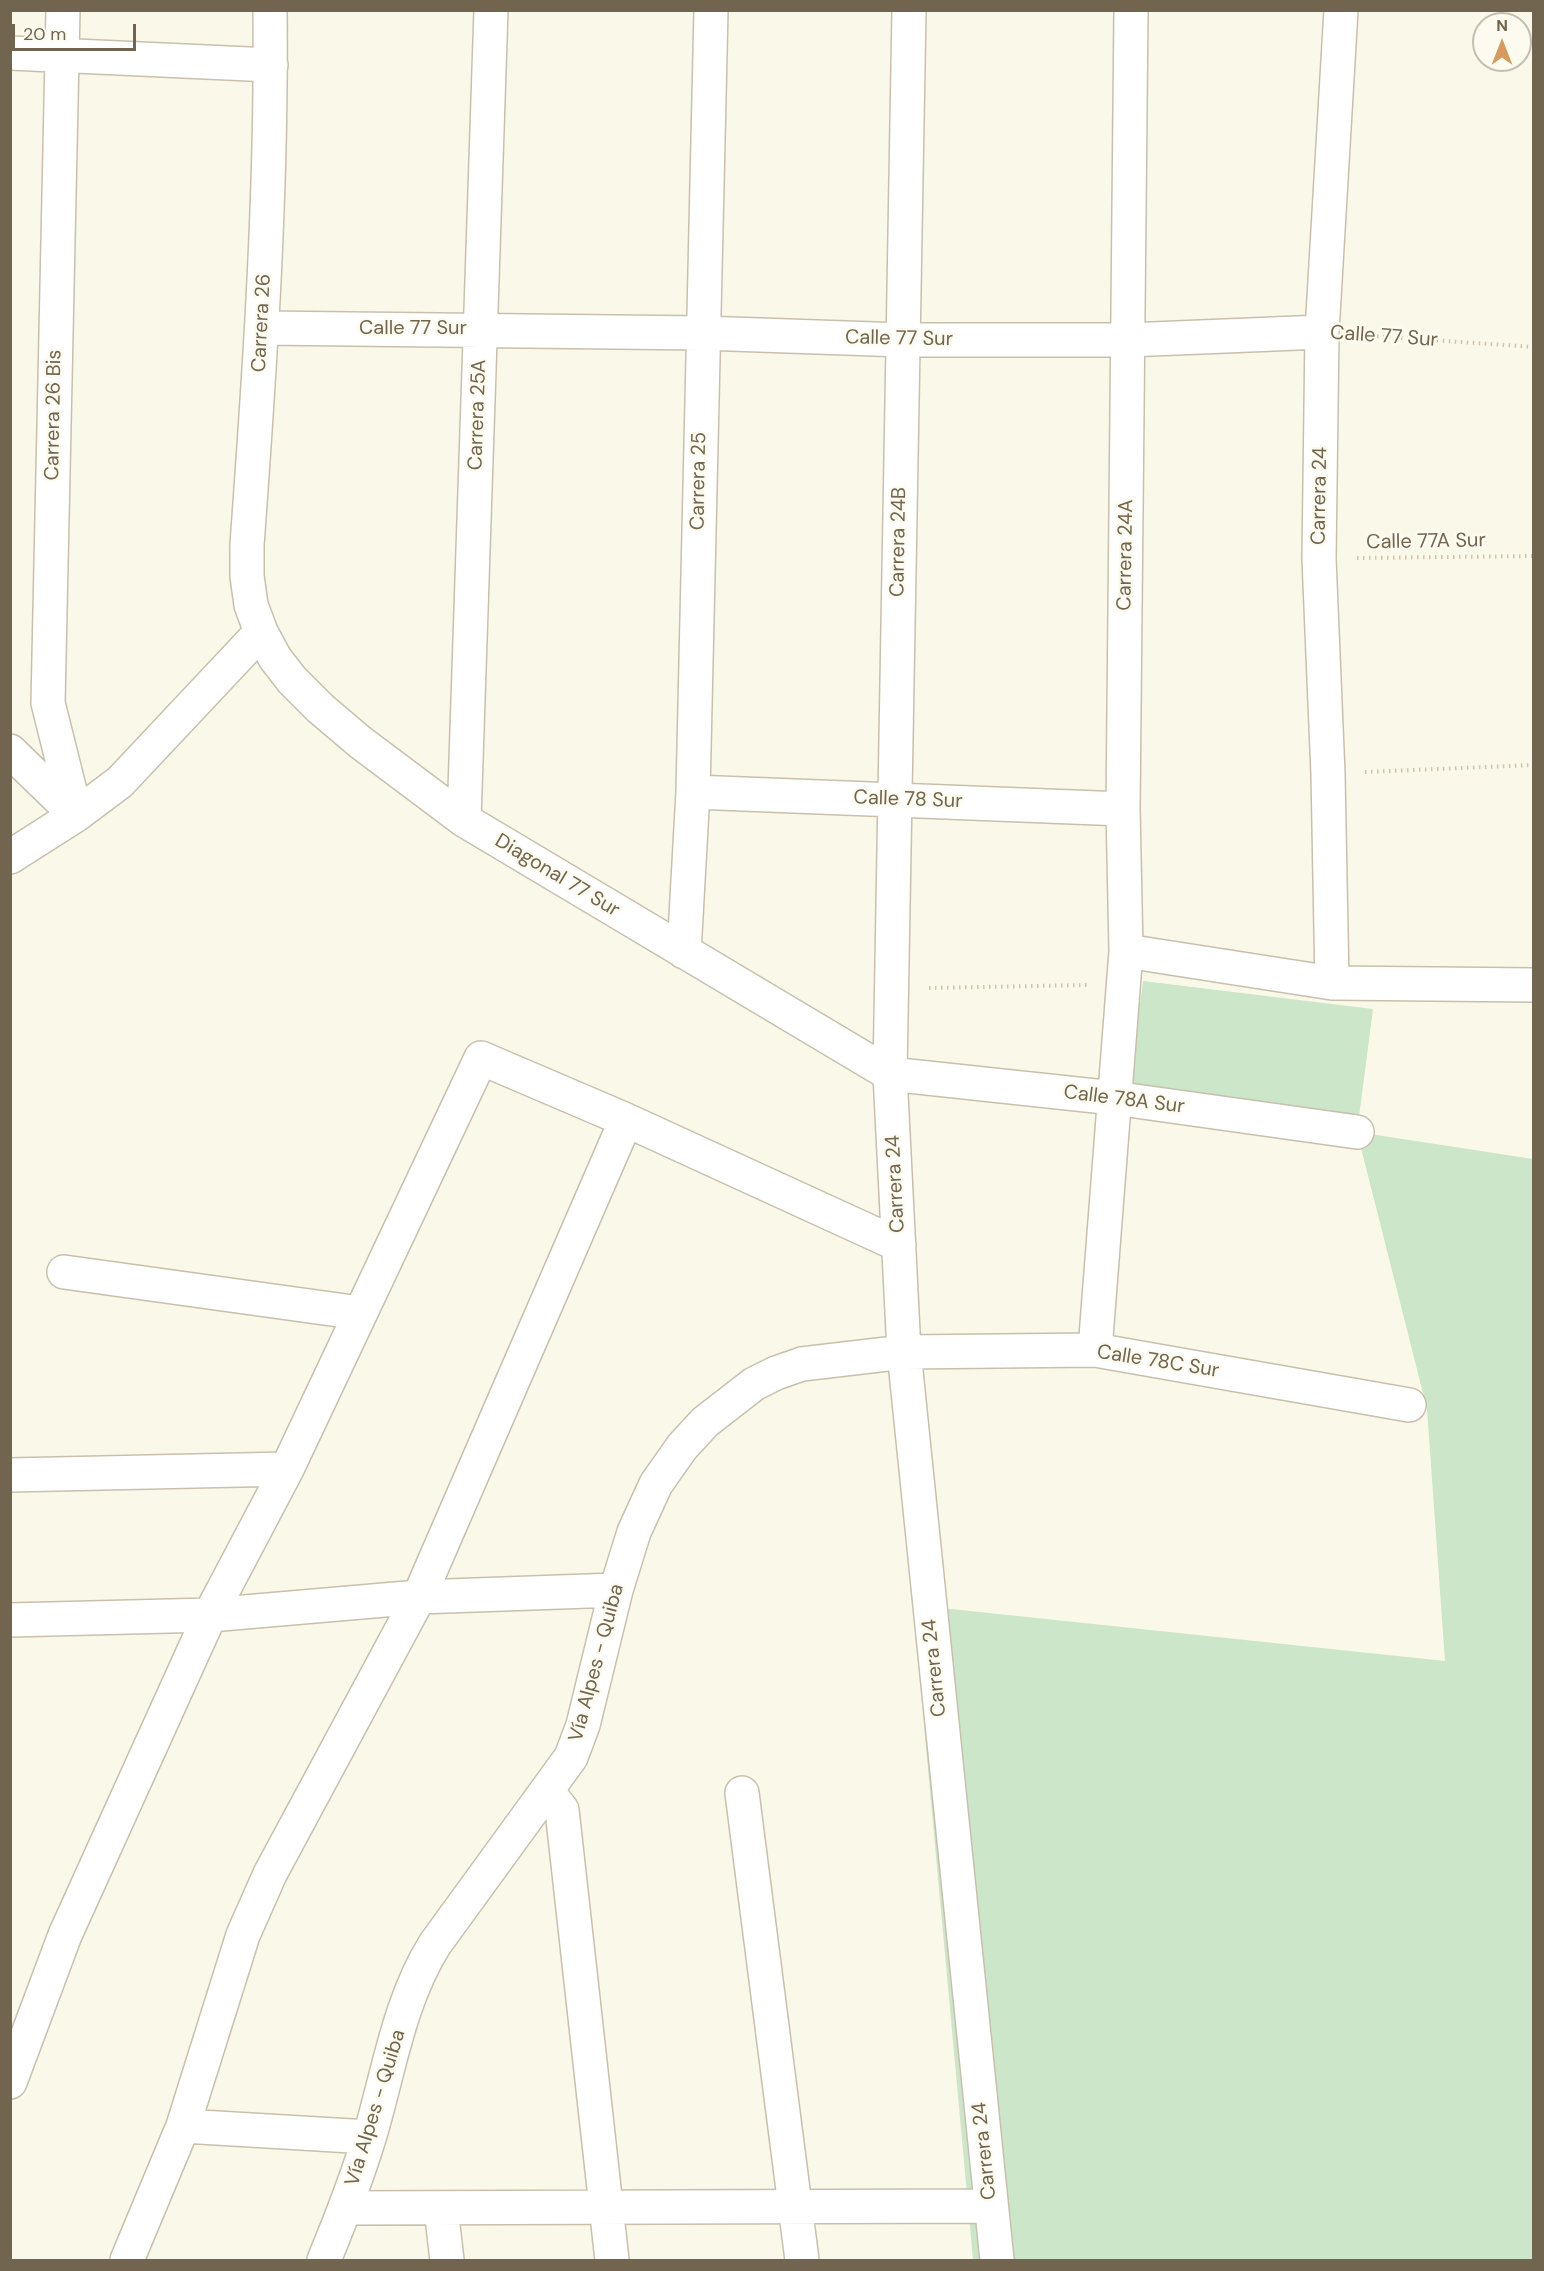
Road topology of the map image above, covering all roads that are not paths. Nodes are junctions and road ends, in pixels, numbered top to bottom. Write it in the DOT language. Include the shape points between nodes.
graph roads {
  1 [pos="63,10"];
  2 [pos="270,10"];
  3 [pos="491,10"];
  4 [pos="711,10"];
  5 [pos="909,10"];
  6 [pos="1131,10"];
  7 [pos="1341,10"];
  8 [pos="10,53"];
  9 [pos="61,54"];
  10 [pos="271,64"];
  11 [pos="263,328"];
  12 [pos="481,329"];
  13 [pos="1322,332"];
  14 [pos="702,333"];
  15 [pos="903,340"];
  16 [pos="1128,340"];
  17 [pos="261,632"];
  18 [pos="10,751"];
  19 [pos="693,792"];
  20 [pos="894,800"];
  21 [pos="1124,809"];
  22 [pos="76,815"];
  23 [pos="464,820"];
  24 [pos="10,857"];
  25 [pos="1126,951"];
  26 [pos="684,952"];
  27 [pos="1332,983"];
  28 [pos="1533,985"];
  29 [pos="890,1074"];
  30 [pos="1114,1098"];
  31 [pos="626,1120"];
  32 [pos="1357,1132"];
  33 [pos="899,1245"];
  34 [pos="64,1272"];
  35 [pos="360,1313"];
  36 [pos="1095,1350"];
  37 [pos="904,1352"];
  38 [pos="1409,1405"];
  39 [pos="287,1469"];
  40 [pos="10,1474"];
  41 [pos="616,1590"];
  42 [pos="418,1597"];
  43 [pos="210,1615"];
  44 [pos="10,1620"];
  45 [pos="548,1792"];
  46 [pos="742,1793"];
  47 [pos="10,2082"];
  48 [pos="183,2126"];
  49 [pos="369,2137"];
  50 [pos="991,2206"];
  51 [pos="345,2208"];
  52 [pos="607,2208"];
  53 [pos="795,2208"];
  54 [pos="441,2209"];
  55 [pos="127,2260"];
  56 [pos="324,2260"];
  57 [pos="447,2260"];
  58 [pos="612,2260"];
  59 [pos="802,2260"];
  60 [pos="997,2260"];
  1 -- 9 [label="street, Carrera 26 Bis"];
  2 -- 10 [label="street, Carrera 26"];
  3 -- 12 [label="street, Carrera 25A"];
  4 -- 14 [label="street, Carrera 25"];
  5 -- 15 [label="street, Carrera 24B"];
  6 -- 16 [label="street, Carrera 24A"];
  7 -- 13 [label="street, Carrera 24"];
  8 -- 9 [label="street"];
  9 -- 10 [label="street"];
  9 -- 22 [label="street, Carrera 26 Bis" via="48,703"];
  10 -- 11 [label="street, Carrera 26"];
  11 -- 12 [label="street, Calle 77 Sur"];
  11 -- 17 [label="street, Carrera 26" via="247,545 251,605"];
  12 -- 14 [label="street, Calle 77 Sur"];
  12 -- 23 [label="street, Carrera 25A"];
  13 -- 16 [label="street, Calle 77 Sur"];
  13 -- 27 [label="street, Carrera 24" via="1319,559"];
  14 -- 15 [label="street, Calle 77 Sur"];
  14 -- 19 [label="street, Carrera 25"];
  15 -- 16 [label="street, Calle 77 Sur"];
  15 -- 20 [label="street, Carrera 24B"];
  16 -- 21 [label="street, Carrera 24A"];
  17 -- 22 [label="street" via="120,782"];
  17 -- 23 [label="street, Diagonal 77 Sur" via="292,680 320,708"];
  18 -- 22 [label="street"];
  19 -- 20 [label="street, Calle 78 Sur"];
  19 -- 26 [label="street, Carrera 25"];
  20 -- 21 [label="street, Calle 78 Sur"];
  20 -- 29 [label="street, Carrera 24B"];
  21 -- 25 [label="street, Carrera 24A"];
  22 -- 24 [label="street"];
  23 -- 26 [label="street, Diagonal 77 Sur"];
  25 -- 27 [label="street"];
  25 -- 30 [label="street, Carrera 24A"];
  26 -- 29 [label="street, Diagonal 77 Sur"];
  27 -- 28 [label="street"];
  29 -- 30 [label="street, Calle 78A Sur"];
  29 -- 33 [label="street, Carrera 24"];
  30 -- 32 [label="street, Calle 78A Sur"];
  30 -- 36 [label="street, Carrera 24A"];
  31 -- 33 [label="street"];
  31 -- 35 [label="street" via="481,1058"];
  31 -- 42 [label="street"];
  33 -- 37 [label="street, Carrera 24"];
  34 -- 35 [label="street"];
  35 -- 39 [label="street"];
  36 -- 37 [label="street, Calle 78C Sur"];
  36 -- 38 [label="street, Calle 78C Sur"];
  37 -- 41 [label="street, Vía Alpes - Quiba" via="802,1364 776,1373 754,1384 705,1422 681,1447 656,1484 634,1532"];
  37 -- 50 [label="street, Carrera 24"];
  39 -- 40 [label="street"];
  39 -- 43 [label="street"];
  41 -- 42 [label="street"];
  41 -- 45 [label="street, Vía Alpes - Quiba" via="583,1725 571,1757"];
  42 -- 43 [label="street"];
  42 -- 48 [label="street" via="256,1904"];
  43 -- 44 [label="street"];
  43 -- 47 [label="street" via="65,1935"];
  45 -- 49 [label="street, Vía Alpes - Quiba" via="420,1969"];
  45 -- 52 [label="street" via="562,1810"];
  46 -- 53 [label="street"];
  48 -- 49 [label="street"];
  48 -- 55 [label="street"];
  49 -- 51 [label="street, Vía Alpes - Quiba"];
  50 -- 53 [label="street"];
  50 -- 60 [label="street, Carrera 24"];
  51 -- 54 [label="street"];
  51 -- 56 [label="street, Vía Alpes - Quiba"];
  52 -- 53 [label="street"];
  52 -- 54 [label="street"];
  52 -- 58 [label="street"];
  53 -- 59 [label="street"];
  54 -- 57 [label="street"];
}
